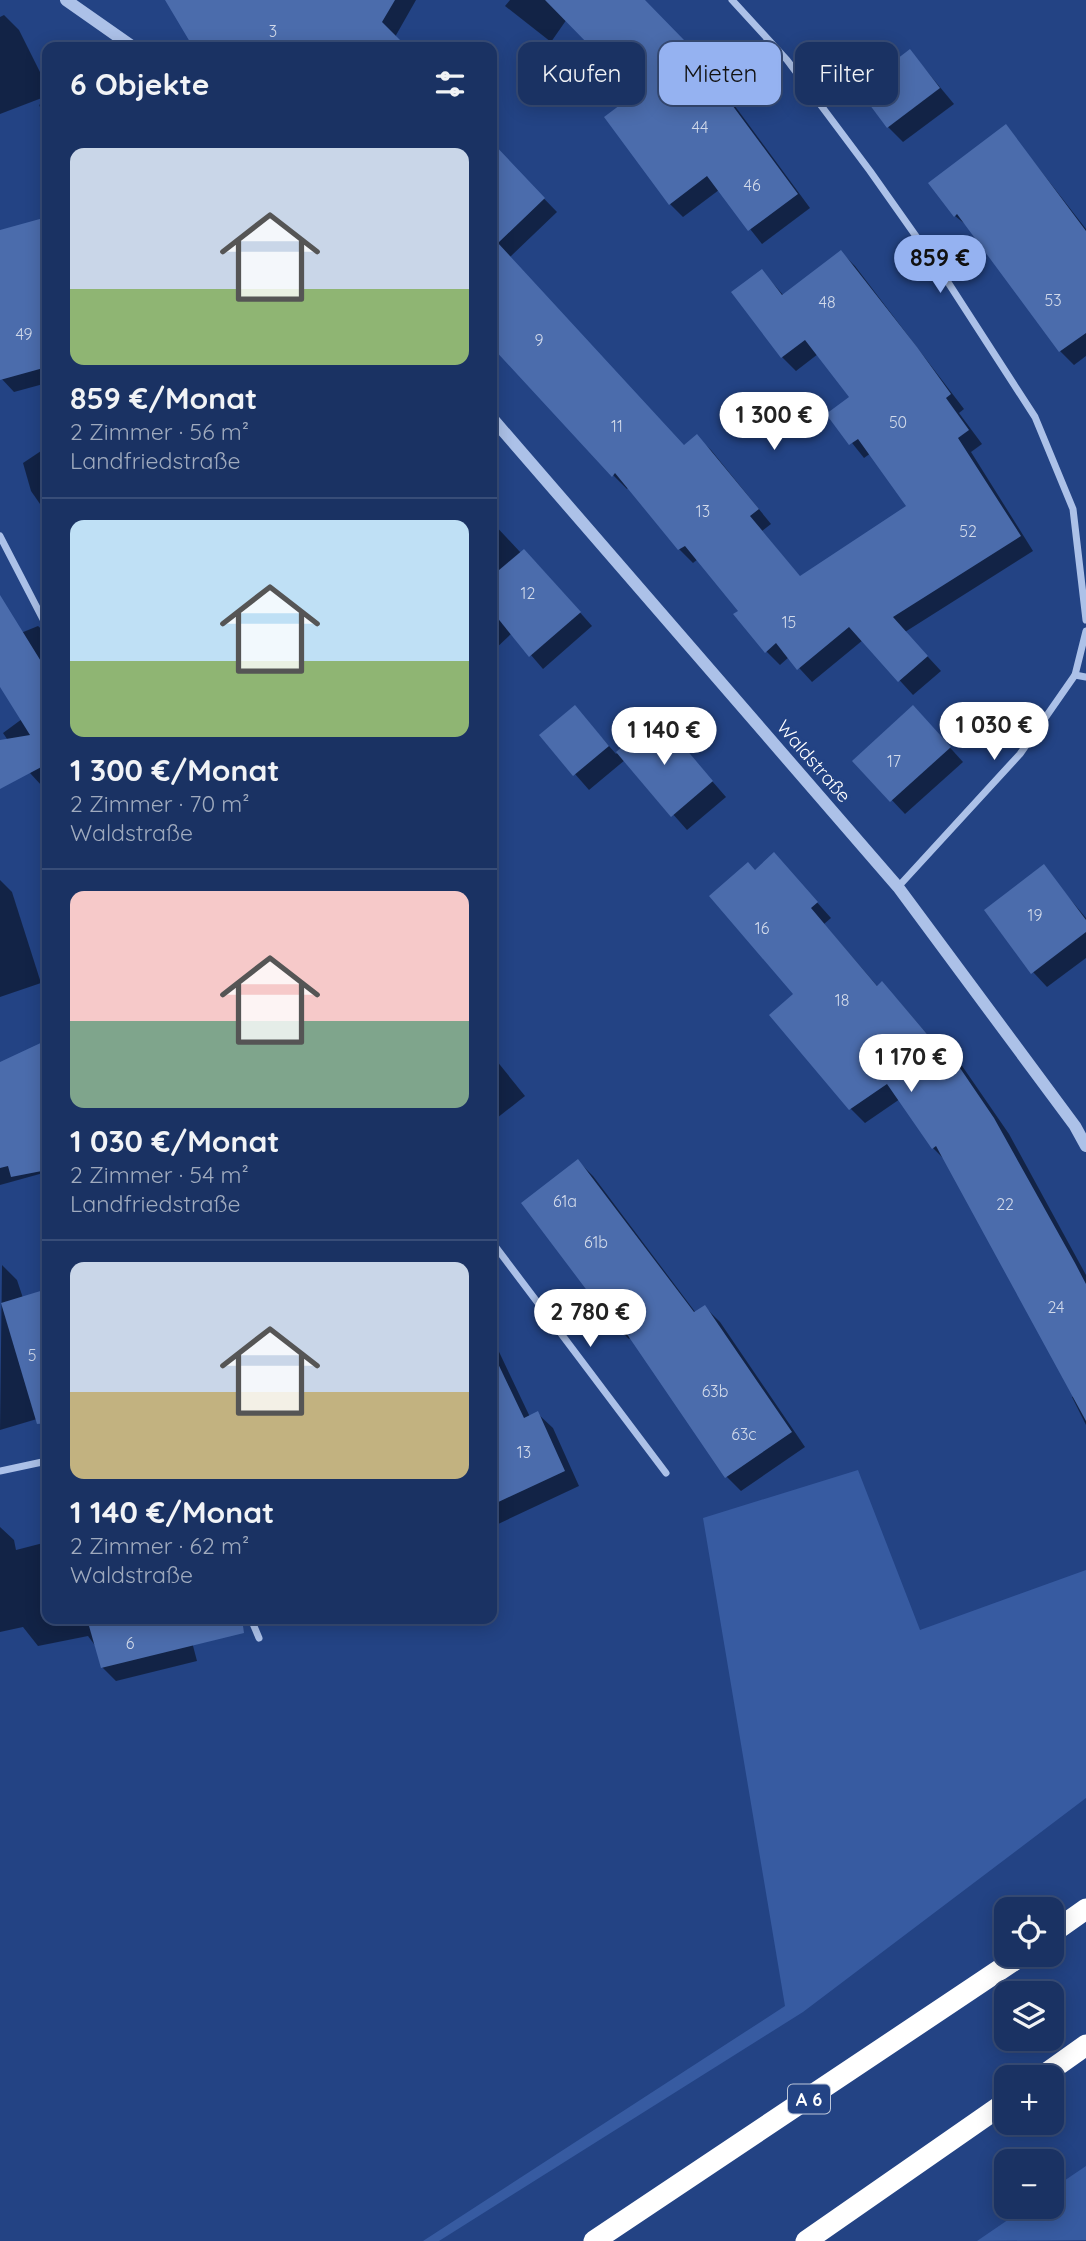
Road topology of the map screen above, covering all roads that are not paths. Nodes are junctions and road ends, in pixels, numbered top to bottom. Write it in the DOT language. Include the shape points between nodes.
graph roads {
  1 [pos="66,0"];
  2 [pos="732,0"];
  3 [pos="126,42"];
  4 [pos="497,424"];
  5 [pos="0,536"];
  6 [pos="42,617"];
  7 [pos="1086,620"];
  8 [pos="1086,631"];
  9 [pos="1076,675"];
  10 [pos="1086,677"];
  11 [pos="898,887"];
  12 [pos="1086,1146"];
  13 [pos="497,1249"];
  14 [pos="42,1462"];
  15 [pos="0,1471"];
  16 [pos="666,1473"];
  17 [pos="253,1624"];
  18 [pos="259,1638"];
  19 [pos="1086,1909"];
  20 [pos="1064,1925"];
  21 [pos="1004,1967"];
  22 [pos="1086,2045"];
  23 [pos="1058,2065"];
  24 [pos="994,2110"];
  25 [pos="594,2241"];
  26 [pos="806,2241"];
  1 -- 3 [label="street"];
  2 -- 7 [label="street" via="787,60 870,171 943,273 1035,417 1073,509"];
  4 -- 11 [label="street, Waldstraße"];
  5 -- 6 [label="street"];
  8 -- 9 [label="street"];
  9 -- 10 [label="street"];
  9 -- 11 [label="street" via="1020,754"];
  11 -- 12 [label="street, Waldstraße"];
  13 -- 16 [label="street"];
  14 -- 15 [label="street"];
  17 -- 18 [label="street"];
  19 -- 20 [label="highway"];
  21 -- 25 [label="highway, A 6"];
  22 -- 23 [label="highway"];
  24 -- 26 [label="highway"];
}
